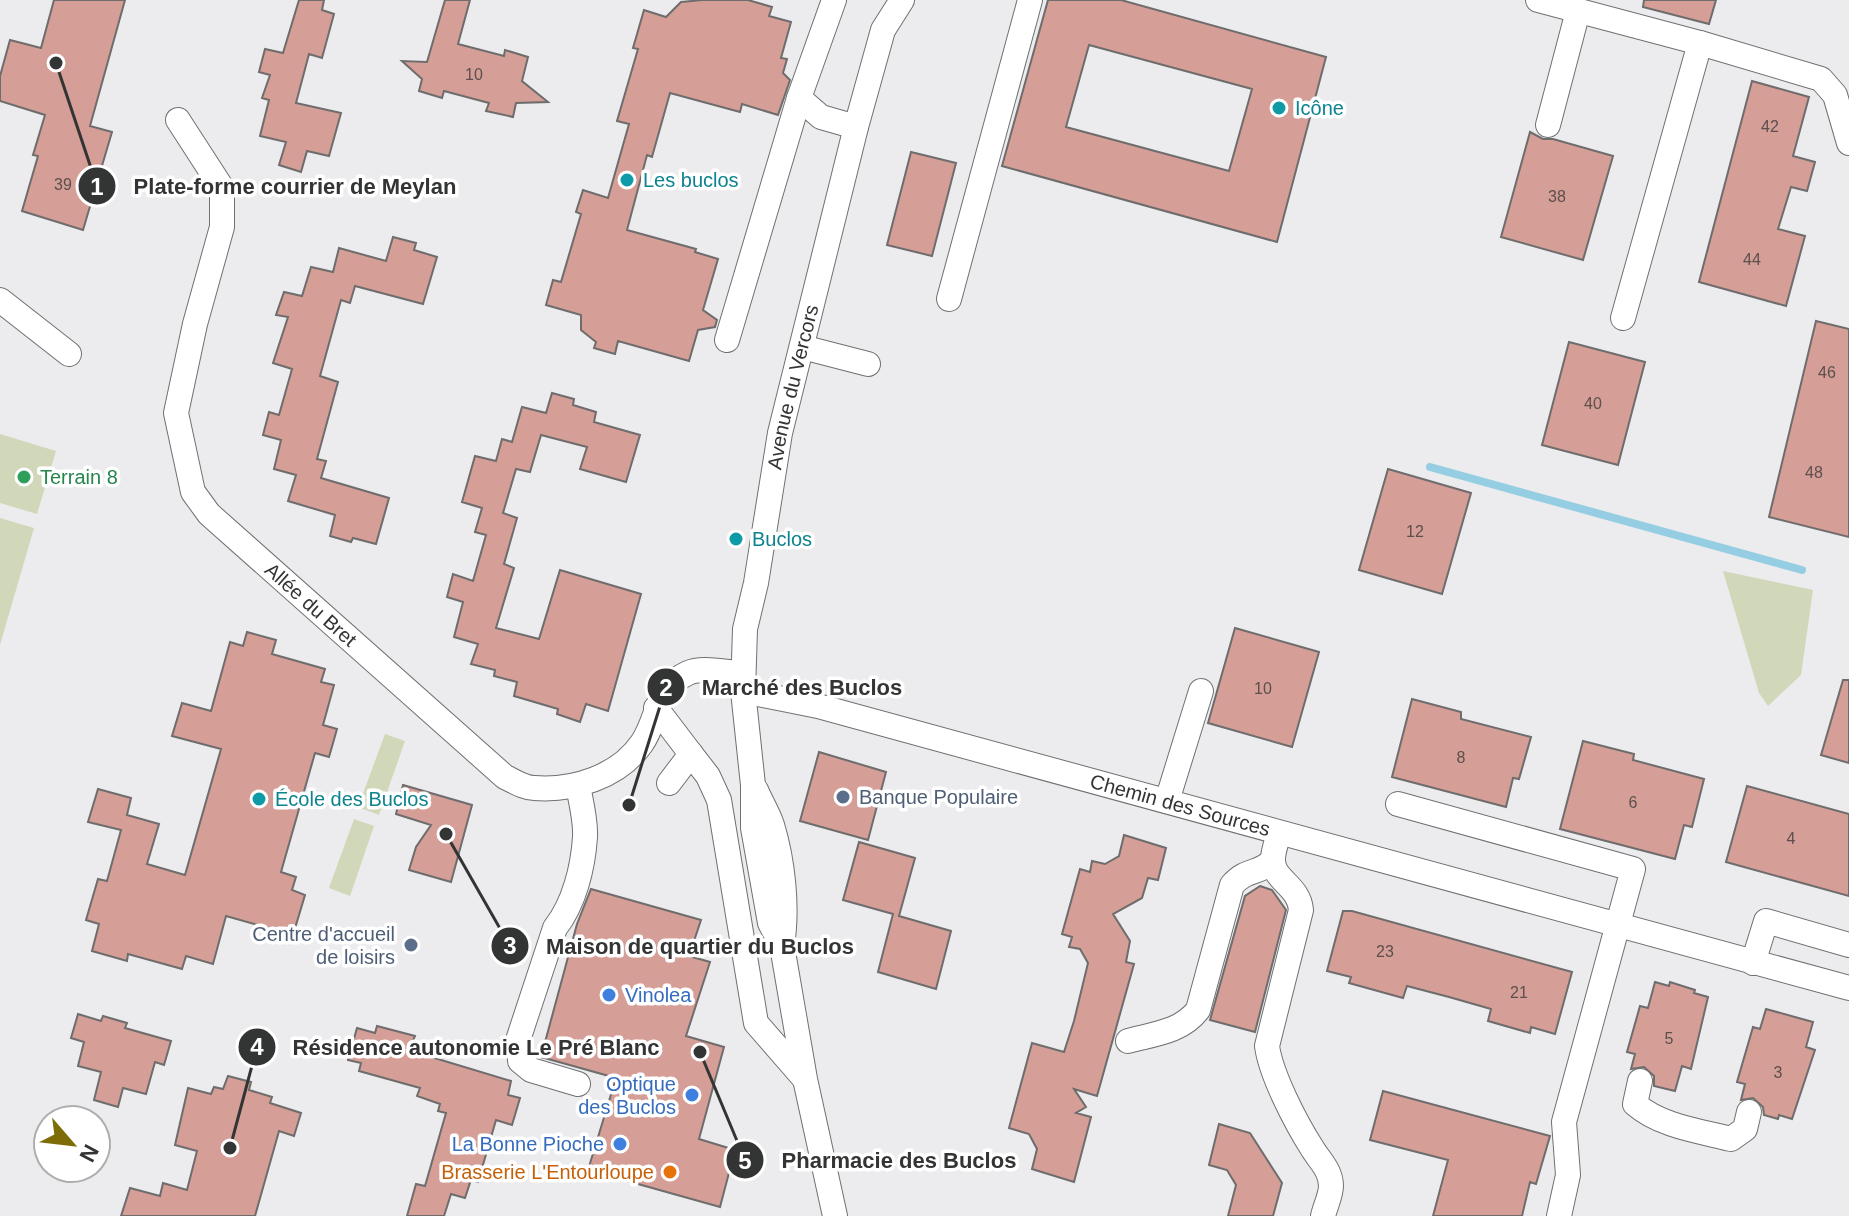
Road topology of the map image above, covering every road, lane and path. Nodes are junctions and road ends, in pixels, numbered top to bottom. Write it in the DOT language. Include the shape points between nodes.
graph roads {
  1 [pos="834,0"];
  2 [pos="902,0"];
  3 [pos="1030,0"];
  4 [pos="1538,0"];
  5 [pos="1578,11"];
  6 [pos="1700,43"];
  7 [pos="799,98"];
  8 [pos="178,120"];
  9 [pos="1548,125"];
  10 [pos="856,127"];
  11 [pos="1849,143"];
  12 [pos="949,299"];
  13 [pos="0,300"];
  14 [pos="1623,318"];
  15 [pos="727,340"];
  16 [pos="802,347"];
  17 [pos="69,354"];
  18 [pos="868,364"];
  19 [pos="743,682"];
  20 [pos="1201,691"];
  21 [pos="656,708"];
  22 [pos="691,754"];
  23 [pos="669,783"];
  24 [pos="578,786"];
  25 [pos="1167,801"];
  26 [pos="1398,804"];
  27 [pos="1279,833"];
  28 [pos="1272,861"];
  29 [pos="1617,927"];
  30 [pos="1849,945"];
  31 [pos="1753,963"];
  32 [pos="1849,988"];
  33 [pos="1128,1041"];
  34 [pos="805,1079"];
  35 [pos="1640,1081"];
  36 [pos="578,1084"];
  37 [pos="1749,1112"];
  38 [pos="835,1216"];
  39 [pos="1323,1216"];
  40 [pos="1559,1216"];
  1 -- 7 [label="street"];
  2 -- 10 [label="street, Avenue du Vercors" via="883,30"];
  3 -- 12 [label="street"];
  4 -- 5 [label="street"];
  5 -- 6 [label="street"];
  5 -- 9 [label="street"];
  6 -- 11 [label="street" via="1821,79 1835,95"];
  6 -- 14 [label="street"];
  7 -- 10 [label="street" via="821,117"];
  7 -- 15 [label="street"];
  8 -- 24 [label="street, Allée du Bret" via="222,188 222,227 176,413 193,492 209,514 505,777 531,788"];
  10 -- 16 [label="street, Avenue du Vercors"];
  13 -- 17 [label="street"];
  16 -- 18 [label="street"];
  16 -- 19 [label="street, Avenue du Vercors" via="780,433 745,629"];
  19 -- 21 [label="street, Allée du Bret" via="690,672 671,683"];
  19 -- 25 [label="street, Chemin des Sources"];
  19 -- 34 [label="street, Avenue du Vercors" via="753,828 770,923 782,946"];
  20 -- 25 [label="street"];
  21 -- 22 [label="street"];
  21 -- 24 [label="street, Allée du Bret" via="643,742 621,766"];
  22 -- 23 [label="street"];
  22 -- 34 [label="street" via="719,800 756,1023"];
  24 -- 36 [label="street" via="586,835 581,868 566,914 555,928 518,1049 520,1061 531,1070"];
  25 -- 27 [label="street, Chemin des Sources"];
  26 -- 29 [label="street" via="1633,869"];
  27 -- 28 [label="street"];
  27 -- 29 [label="street, Chemin des Sources"];
  28 -- 33 [label="street" via="1232,885 1198,1010 1179,1027"];
  28 -- 39 [label="street" via="1300,897 1301,910 1267,1046 1269,1062 1326,1166 1331,1185"];
  29 -- 31 [label="street, Chemin des Sources"];
  29 -- 40 [label="street" via="1564,1122 1568,1175"];
  30 -- 31 [label="street" via="1766,921"];
  31 -- 32 [label="street, Chemin des Sources"];
  34 -- 38 [label="street, Avenue du Vercors"];
  35 -- 37 [label="street" via="1635,1104 1648,1115 1690,1129 1731,1139 1745,1129"];
}
